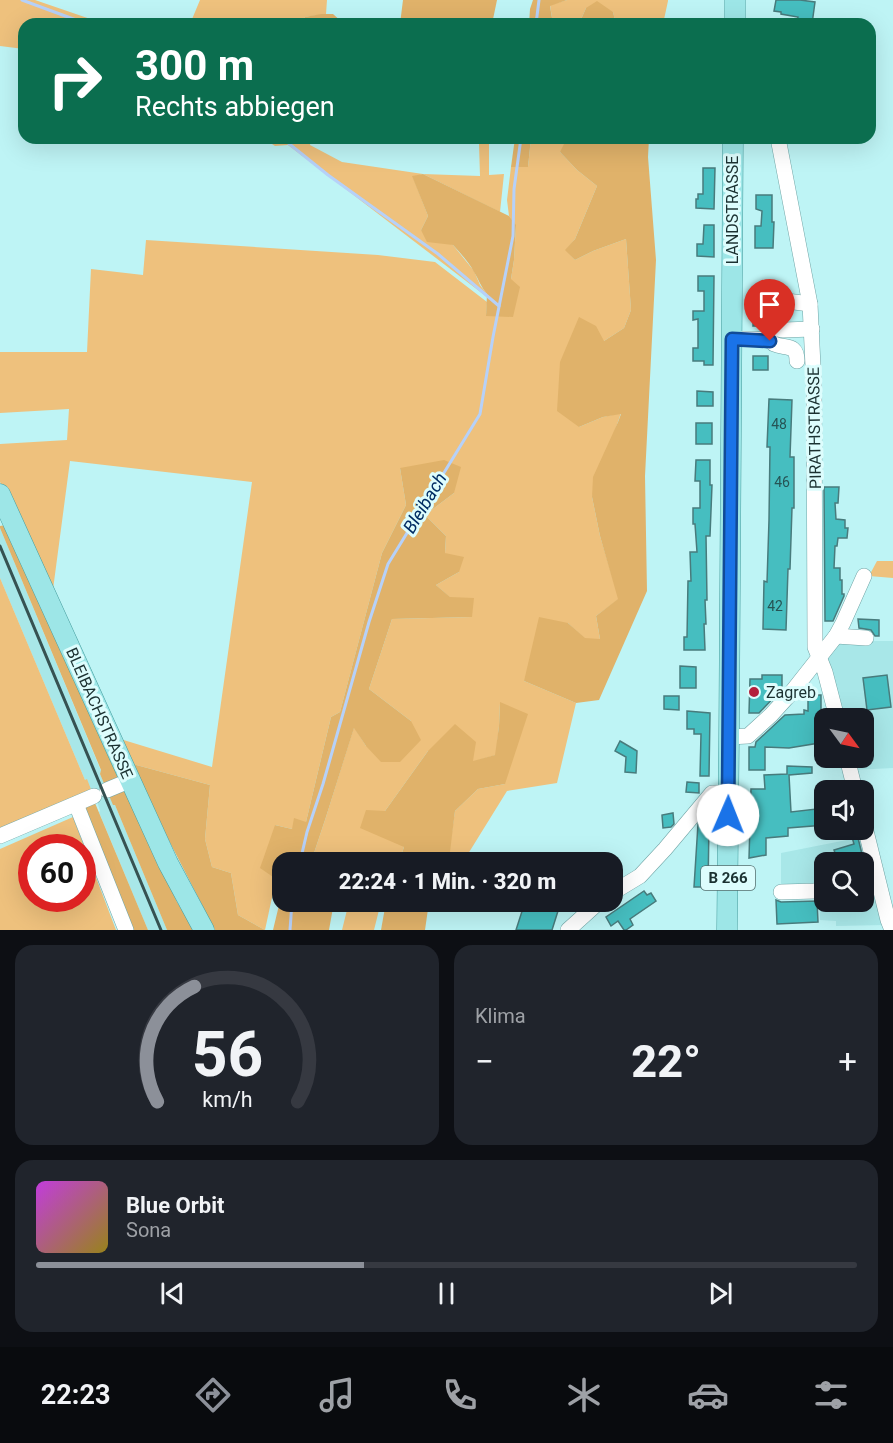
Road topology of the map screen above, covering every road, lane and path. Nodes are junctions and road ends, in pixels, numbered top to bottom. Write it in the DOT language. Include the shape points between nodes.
graph roads {
  1 [pos="735,0"];
  2 [pos="735,18"];
  3 [pos="733,144"];
  4 [pos="779,144"];
  5 [pos="771,299"];
  6 [pos="810,304"];
  7 [pos="771,328"];
  8 [pos="812,329"];
  9 [pos="732,339"];
  10 [pos="797,361"];
  11 [pos="0,494"];
  12 [pos="864,576"];
  13 [pos="836,636"];
  14 [pos="866,638"];
  15 [pos="819,658"];
  16 [pos="834,708"];
  17 [pos="729,737"];
  18 [pos="131,780"];
  19 [pos="729,792"];
  20 [pos="76,804"];
  21 [pos="0,836"];
  22 [pos="868,840"];
  23 [pos="623,886"];
  24 [pos="814,891"];
  25 [pos="781,892"];
  26 [pos="589,912"];
  27 [pos="126,930"];
  28 [pos="204,930"];
  29 [pos="568,930"];
  30 [pos="727,930"];
  31 [pos="892,930"];
  1 -- 2 [label="main road"];
  3 -- 9 [label="main road, LANDSTRASSE / B 266"];
  4 -- 6 [label="street, PIRATHSTRASSE"];
  5 -- 6 [label="street"];
  6 -- 8 [label="street, PIRATHSTRASSE"];
  7 -- 8 [label="street"];
  8 -- 15 [label="street, PIRATHSTRASSE" via="815,647"];
  9 -- 10 [label="street" via="787,346 794,350"];
  9 -- 17 [label="main road, LANDSTRASSE / B 266"];
  11 -- 18 [label="main road, BLEIBACHSTRASSE"];
  12 -- 13 [label="street"];
  13 -- 14 [label="street"];
  13 -- 15 [label="street"];
  15 -- 16 [label="street, PIRATHSTRASSE"];
  15 -- 17 [label="street" via="771,715 747,736"];
  17 -- 19 [label="main road, LANDSTRASSE / B 266"];
  18 -- 20 [label="street"];
  18 -- 28 [label="main road, BLEIBACHSTRASSE" via="168,863"];
  19 -- 23 [label="street" via="712,793 640,876"];
  19 -- 30 [label="main road, LANDSTRASSE / B 266"];
  20 -- 21 [label="street"];
  20 -- 27 [label="street"];
  22 -- 31 [label="street"];
  24 -- 25 [label="street"];
  26 -- 29 [label="street"];
}
